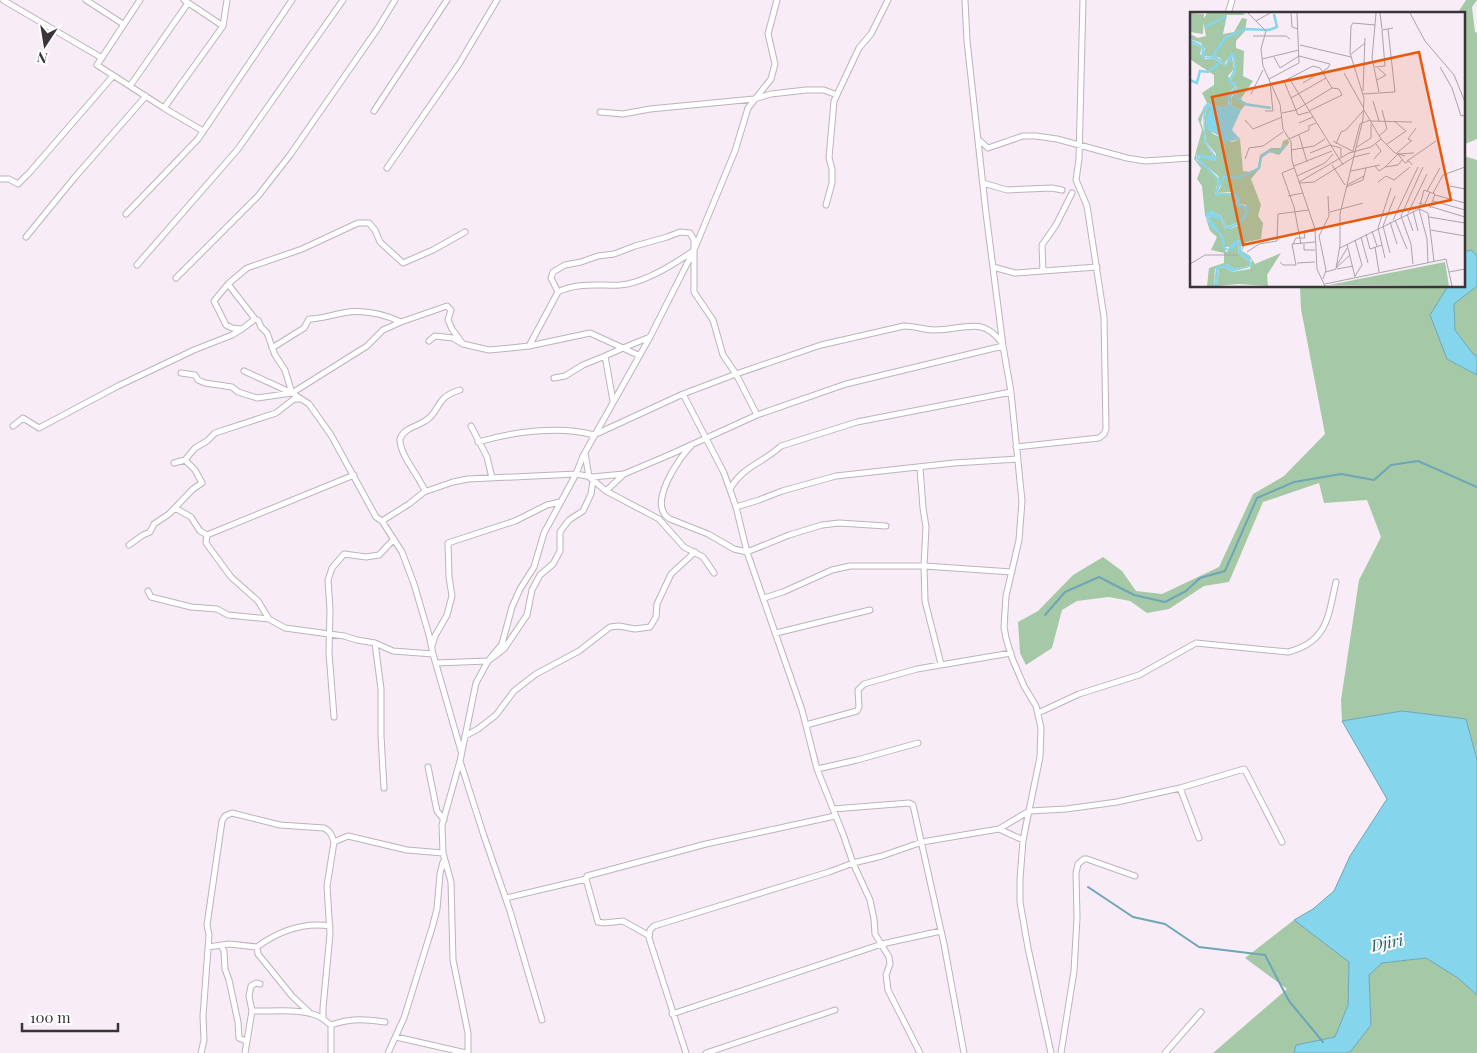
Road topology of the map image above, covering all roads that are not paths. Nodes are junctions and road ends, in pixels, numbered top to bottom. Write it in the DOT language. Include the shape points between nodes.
graph roads {
  1 [pos="4,0"];
  2 [pos="86,0"];
  3 [pos="140,0"];
  4 [pos="227,0"];
  5 [pos="292,0"];
  6 [pos="343,0"];
  7 [pos="395,0"];
  8 [pos="447,0"];
  9 [pos="497,0"];
  10 [pos="777,0"];
  11 [pos="888,0"];
  12 [pos="965,0"];
  13 [pos="1084,0"];
  14 [pos="186,1"];
  15 [pos="123,24"];
  16 [pos="222,26"];
  17 [pos="102,58"];
  18 [pos="113,76"];
  19 [pos="130,86"];
  20 [pos="837,95"];
  21 [pos="146,96"];
  22 [pos="754,99"];
  23 [pos="164,108"];
  24 [pos="374,111"];
  25 [pos="600,112"];
  26 [pos="203,131"];
  27 [pos="979,139"];
  28 [pos="1080,146"];
  29 [pos="1190,158"];
  30 [pos="387,168"];
  31 [pos="0,179"];
  32 [pos="983,183"];
  33 [pos="1062,190"];
  34 [pos="1072,193"];
  35 [pos="826,205"];
  36 [pos="126,214"];
  37 [pos="465,232"];
  38 [pos="26,237"];
  39 [pos="694,250"];
  40 [pos="137,265"];
  41 [pos="993,267"];
  42 [pos="1097,267"];
  43 [pos="1043,271"];
  44 [pos="176,278"];
  45 [pos="228,284"];
  46 [pos="558,292"];
  47 [pos="255,320"];
  48 [pos="401,322"];
  49 [pos="242,329"];
  50 [pos="650,337"];
  51 [pos="429,341"];
  52 [pos="463,344"];
  53 [pos="529,346"];
  54 [pos="1003,346"];
  55 [pos="272,348"];
  56 [pos="622,348"];
  57 [pos="638,355"];
  58 [pos="605,356"];
  59 [pos="244,370"];
  60 [pos="181,373"];
  61 [pos="736,374"];
  62 [pos="554,378"];
  63 [pos="460,390"];
  64 [pos="1012,392"];
  65 [pos="292,393"];
  66 [pos="683,394"];
  67 [pos="303,399"];
  68 [pos="613,401"];
  69 [pos="757,415"];
  70 [pos="12,426"];
  71 [pos="471,426"];
  72 [pos="594,435"];
  73 [pos="707,438"];
  74 [pos="478,442"];
  75 [pos="695,442"];
  76 [pos="1016,447"];
  77 [pos="585,452"];
  78 [pos="1018,458"];
  79 [pos="185,460"];
  80 [pos="174,463"];
  81 [pos="920,468"];
  82 [pos="576,474"];
  83 [pos="624,474"];
  84 [pos="354,475"];
  85 [pos="492,478"];
  86 [pos="591,479"];
  87 [pos="730,489"];
  88 [pos="425,491"];
  89 [pos="606,491"];
  90 [pos="560,502"];
  91 [pos="736,507"];
  92 [pos="175,508"];
  93 [pos="390,516"];
  94 [pos="382,521"];
  95 [pos="886,526"];
  96 [pos="389,532"];
  97 [pos="207,535"];
  98 [pos="394,539"];
  99 [pos="129,545"];
  100 [pos="695,552"];
  101 [pos="747,552"];
  102 [pos="924,566"];
  103 [pos="1012,572"];
  104 [pos="714,573"];
  105 [pos="1336,582"];
  106 [pos="148,591"];
  107 [pos="764,598"];
  108 [pos="870,610"];
  109 [pos="269,619"];
  110 [pos="776,633"];
  111 [pos="329,634"];
  112 [pos="375,643"];
  113 [pos="432,646"];
  114 [pos="1010,653"];
  115 [pos="433,654"];
  116 [pos="488,661"];
  117 [pos="436,663"];
  118 [pos="940,664"];
  119 [pos="1038,713"];
  120 [pos="334,717"];
  121 [pos="806,725"];
  122 [pos="465,736"];
  123 [pos="918,743"];
  124 [pos="461,751"];
  125 [pos="460,761"];
  126 [pos="428,767"];
  127 [pos="817,769"];
  128 [pos="384,788"];
  129 [pos="1180,788"];
  130 [pos="833,809"];
  131 [pos="1029,811"];
  132 [pos="835,816"];
  133 [pos="444,820"];
  134 [pos="999,829"];
  135 [pos="1199,838"];
  136 [pos="1023,840"];
  137 [pos="334,842"];
  138 [pos="922,842"];
  139 [pos="1282,842"];
  140 [pos="442,853"];
  141 [pos="444,861"];
  142 [pos="852,863"];
  143 [pos="1134,876"];
  144 [pos="586,880"];
  145 [pos="506,898"];
  146 [pos="330,926"];
  147 [pos="941,931"];
  148 [pos="648,934"];
  149 [pos="882,944"];
  150 [pos="221,945"];
  151 [pos="257,946"];
  152 [pos="208,947"];
  153 [pos="260,984"];
  154 [pos="835,1010"];
  155 [pos="252,1011"];
  156 [pos="1201,1012"];
  157 [pos="310,1013"];
  158 [pos="672,1014"];
  159 [pos="323,1019"];
  160 [pos="542,1020"];
  161 [pos="385,1022"];
  162 [pos="331,1025"];
  163 [pos="396,1037"];
  164 [pos="246,1041"];
  165 [pos="201,1053"];
  166 [pos="245,1053"];
  167 [pos="331,1053"];
  168 [pos="388,1053"];
  169 [pos="467,1053"];
  170 [pos="686,1053"];
  171 [pos="706,1053"];
  172 [pos="920,1053"];
  173 [pos="964,1053"];
  174 [pos="1051,1053"];
  175 [pos="1061,1053"];
  176 [pos="1165,1053"];
  1 -- 17 [label="street"];
  2 -- 15 [label="street"];
  3 -- 15 [label="street"];
  4 -- 16 [label="street"];
  5 -- 26 [label="street"];
  6 -- 40 [label="street" via="238,150"];
  7 -- 44 [label="street" via="312,124 258,196"];
  8 -- 24 [label="street"];
  9 -- 30 [label="street"];
  10 -- 22 [label="street" via="768,38 774,56 774,72"];
  11 -- 20 [label="street" via="871,34 859,48"];
  12 -- 27 [label="street"];
  13 -- 28 [label="street"];
  14 -- 16 [label="street"];
  14 -- 19 [label="street"];
  15 -- 17 [label="street"];
  16 -- 23 [label="street"];
  17 -- 18 [label="street" via="98,64"];
  18 -- 19 [label="street"];
  18 -- 31 [label="street" via="18,184"];
  19 -- 21 [label="street"];
  20 -- 22 [label="street" via="824,90 806,90"];
  20 -- 35 [label="street" via="830,131 832,183"];
  21 -- 23 [label="street"];
  21 -- 38 [label="street"];
  22 -- 25 [label="street" via="623,114"];
  22 -- 39 [label="street"];
  23 -- 26 [label="street"];
  26 -- 36 [label="street"];
  27 -- 28 [label="street" via="988,148 1023,136 1057,139"];
  27 -- 32 [label="street"];
  28 -- 29 [label="street" via="1144,161"];
  28 -- 42 [label="street" via="1076,180 1087,206"];
  32 -- 33 [label="street" via="1007,190"];
  32 -- 41 [label="street"];
  34 -- 43 [label="street" via="1042,245"];
  37 -- 45 [label="street" via="403,263 380,242 370,223 358,224 302,250 247,268"];
  39 -- 46 [label="street" via="662,272 631,283 577,287"];
  39 -- 46 [label="street" via="690,233 680,232 614,254 566,265 554,272 551,278"];
  39 -- 50 [label="street"];
  39 -- 61 [label="street" via="694,292 713,320 723,355"];
  41 -- 43 [label="street" via="1012,273"];
  41 -- 54 [label="street"];
  42 -- 43 [label="street"];
  42 -- 76 [label="street" via="1104,317 1104,434 1099,438"];
  45 -- 47 [label="street"];
  45 -- 49 [label="street" via="214,301 226,325"];
  46 -- 53 [label="street"];
  47 -- 49 [label="street"];
  47 -- 55 [label="street" via="267,333"];
  48 -- 52 [label="street" via="448,306 451,310 448,320"];
  48 -- 55 [label="street" via="364,312 309,319 304,328"];
  48 -- 65 [label="street" via="383,330 367,346"];
  49 -- 70 [label="street" via="118,386 40,428 24,418"];
  50 -- 56 [label="street"];
  50 -- 57 [label="street"];
  51 -- 52 [label="street" via="435,336 454,338"];
  52 -- 53 [label="street" via="489,350"];
  53 -- 56 [label="street" via="590,333"];
  54 -- 61 [label="street" via="994,332 982,327 935,330 904,326 821,345"];
  54 -- 64 [label="street"];
  54 -- 69 [label="street" via="862,379"];
  55 -- 65 [label="street" via="285,370"];
  56 -- 57 [label="street"];
  56 -- 58 [label="street"];
  57 -- 68 [label="street"];
  58 -- 62 [label="street" via="565,376"];
  58 -- 68 [label="street"];
  59 -- 65 [label="street"];
  60 -- 65 [label="street" via="195,375 205,383 232,387 257,398"];
  61 -- 66 [label="street"];
  61 -- 69 [label="street"];
  63 -- 88 [label="street" via="444,397 429,419 404,432 400,439 403,452"];
  64 -- 76 [label="street"];
  64 -- 87 [label="street" via="857,422 781,446 772,456 742,473"];
  65 -- 67 [label="street"];
  66 -- 72 [label="street"];
  66 -- 73 [label="street"];
  67 -- 79 [label="street" via="294,399 276,413 215,433"];
  67 -- 84 [label="street" via="317,414"];
  68 -- 72 [label="street"];
  69 -- 73 [label="street"];
  71 -- 74 [label="street"];
  72 -- 74 [label="street" via="547,431"];
  72 -- 77 [label="street"];
  73 -- 75 [label="street"];
  73 -- 87 [label="street"];
  74 -- 85 [label="street" via="487,457"];
  75 -- 83 [label="street"];
  75 -- 101 [label="street" via="668,479 663,500 667,517 708,534 734,550"];
  76 -- 78 [label="street"];
  77 -- 82 [label="street"];
  77 -- 86 [label="street"];
  78 -- 81 [label="street"];
  78 -- 103 [label="street" via="1022,521"];
  79 -- 80 [label="street"];
  79 -- 92 [label="street" via="202,483"];
  81 -- 91 [label="street" via="830,477"];
  81 -- 102 [label="street" via="926,527"];
  82 -- 85 [label="street"];
  82 -- 86 [label="street"];
  82 -- 90 [label="street"];
  83 -- 86 [label="street"];
  83 -- 89 [label="street"];
  84 -- 94 [label="street" via="376,518"];
  84 -- 97 [label="street"];
  85 -- 88 [label="street" via="466,479"];
  86 -- 89 [label="street"];
  86 -- 116 [label="street" via="591,494 583,512 569,520 560,532 560,550 532,590 527,615 504,649"];
  87 -- 91 [label="street"];
  88 -- 93 [label="street"];
  89 -- 100 [label="street" via="659,519 684,547"];
  90 -- 113 [label="street" via="448,543 452,596"];
  90 -- 116 [label="street" via="544,533 534,567 512,607 502,644"];
  91 -- 101 [label="street"];
  92 -- 97 [label="street" via="190,516 200,531"];
  92 -- 99 [label="street" via="154,524 150,532"];
  93 -- 94 [label="street"];
  93 -- 96 [label="street"];
  94 -- 96 [label="street"];
  95 -- 101 [label="street" via="822,525"];
  96 -- 98 [label="street"];
  97 -- 109 [label="street" via="206,543 232,577 258,601"];
  98 -- 111 [label="street" via="380,555 344,554 332,568 328,580"];
  98 -- 113 [label="street" via="404,556"];
  100 -- 104 [label="street" via="703,557"];
  100 -- 122 [label="street" via="671,574 650,626 636,629 610,627 579,650 536,674 514,691 496,714"];
  101 -- 107 [label="street"];
  102 -- 103 [label="street"];
  102 -- 107 [label="street" via="866,564 840,567"];
  102 -- 118 [label="street" via="925,601"];
  103 -- 114 [label="street" via="1004,612"];
  105 -- 119 [label="street" via="1320,635 1293,651 1196,643 1139,675 1079,694"];
  106 -- 109 [label="street" via="151,597 191,607"];
  107 -- 110 [label="street"];
  108 -- 110 [label="street"];
  109 -- 111 [label="street" via="285,628"];
  110 -- 121 [label="street"];
  111 -- 112 [label="street"];
  111 -- 120 [label="street"];
  112 -- 115 [label="street" via="393,651"];
  112 -- 128 [label="street" via="381,689"];
  113 -- 115 [label="street"];
  114 -- 118 [label="street"];
  114 -- 119 [label="street"];
  115 -- 117 [label="street"];
  116 -- 117 [label="street"];
  116 -- 122 [label="street" via="476,684"];
  117 -- 124 [label="street"];
  118 -- 121 [label="street" via="864,684 858,690 857,711"];
  119 -- 131 [label="street" via="1040,757"];
  121 -- 127 [label="street"];
  122 -- 124 [label="street"];
  123 -- 127 [label="street"];
  124 -- 125 [label="street"];
  125 -- 133 [label="street"];
  125 -- 145 [label="street"];
  126 -- 133 [label="street" via="436,811"];
  127 -- 130 [label="street"];
  129 -- 131 [label="street" via="1085,807"];
  129 -- 135 [label="street"];
  129 -- 139 [label="street" via="1244,770"];
  130 -- 132 [label="street"];
  130 -- 138 [label="street" via="912,803"];
  131 -- 134 [label="street"];
  131 -- 136 [label="street"];
  132 -- 142 [label="street"];
  132 -- 144 [label="street" via="589,874"];
  133 -- 140 [label="street"];
  134 -- 136 [label="street"];
  134 -- 138 [label="street"];
  136 -- 174 [label="street" via="1020,902"];
  137 -- 140 [label="street" via="348,836 407,850"];
  137 -- 146 [label="street" via="327,886"];
  137 -- 152 [label="street" via="329,830 324,828 280,825 232,813 225,816 207,924 210,934"];
  138 -- 142 [label="street"];
  138 -- 147 [label="street"];
  140 -- 141 [label="street"];
  141 -- 163 [label="street" via="432,928"];
  141 -- 169 [label="street" via="451,882 453,960 468,1033"];
  142 -- 148 [label="street" via="654,926"];
  142 -- 149 [label="street" via="870,900 874,929"];
  143 -- 175 [label="street" via="1084,859 1078,864 1074,971"];
  144 -- 145 [label="street"];
  144 -- 148 [label="street" via="598,922 623,921"];
  145 -- 160 [label="street"];
  146 -- 151 [label="street" via="320,924 289,929"];
  146 -- 159 [label="street"];
  147 -- 149 [label="street"];
  147 -- 173 [label="street"];
  148 -- 158 [label="street"];
  149 -- 158 [label="street"];
  149 -- 172 [label="street" via="890,961 886,975 888,990"];
  150 -- 151 [label="street"];
  150 -- 152 [label="street"];
  150 -- 164 [label="street" via="239,1038"];
  151 -- 157 [label="street" via="258,954"];
  152 -- 165 [label="street"];
  153 -- 155 [label="street" via="256,983 249,990"];
  154 -- 171 [label="street"];
  155 -- 157 [label="street"];
  155 -- 164 [label="street"];
  156 -- 176 [label="street"];
  157 -- 159 [label="street"];
  158 -- 170 [label="street"];
  159 -- 162 [label="street"];
  161 -- 162 [label="street" via="363,1019"];
  162 -- 167 [label="street"];
  163 -- 168 [label="street"];
  163 -- 169 [label="street"];
  164 -- 166 [label="street"];
}
